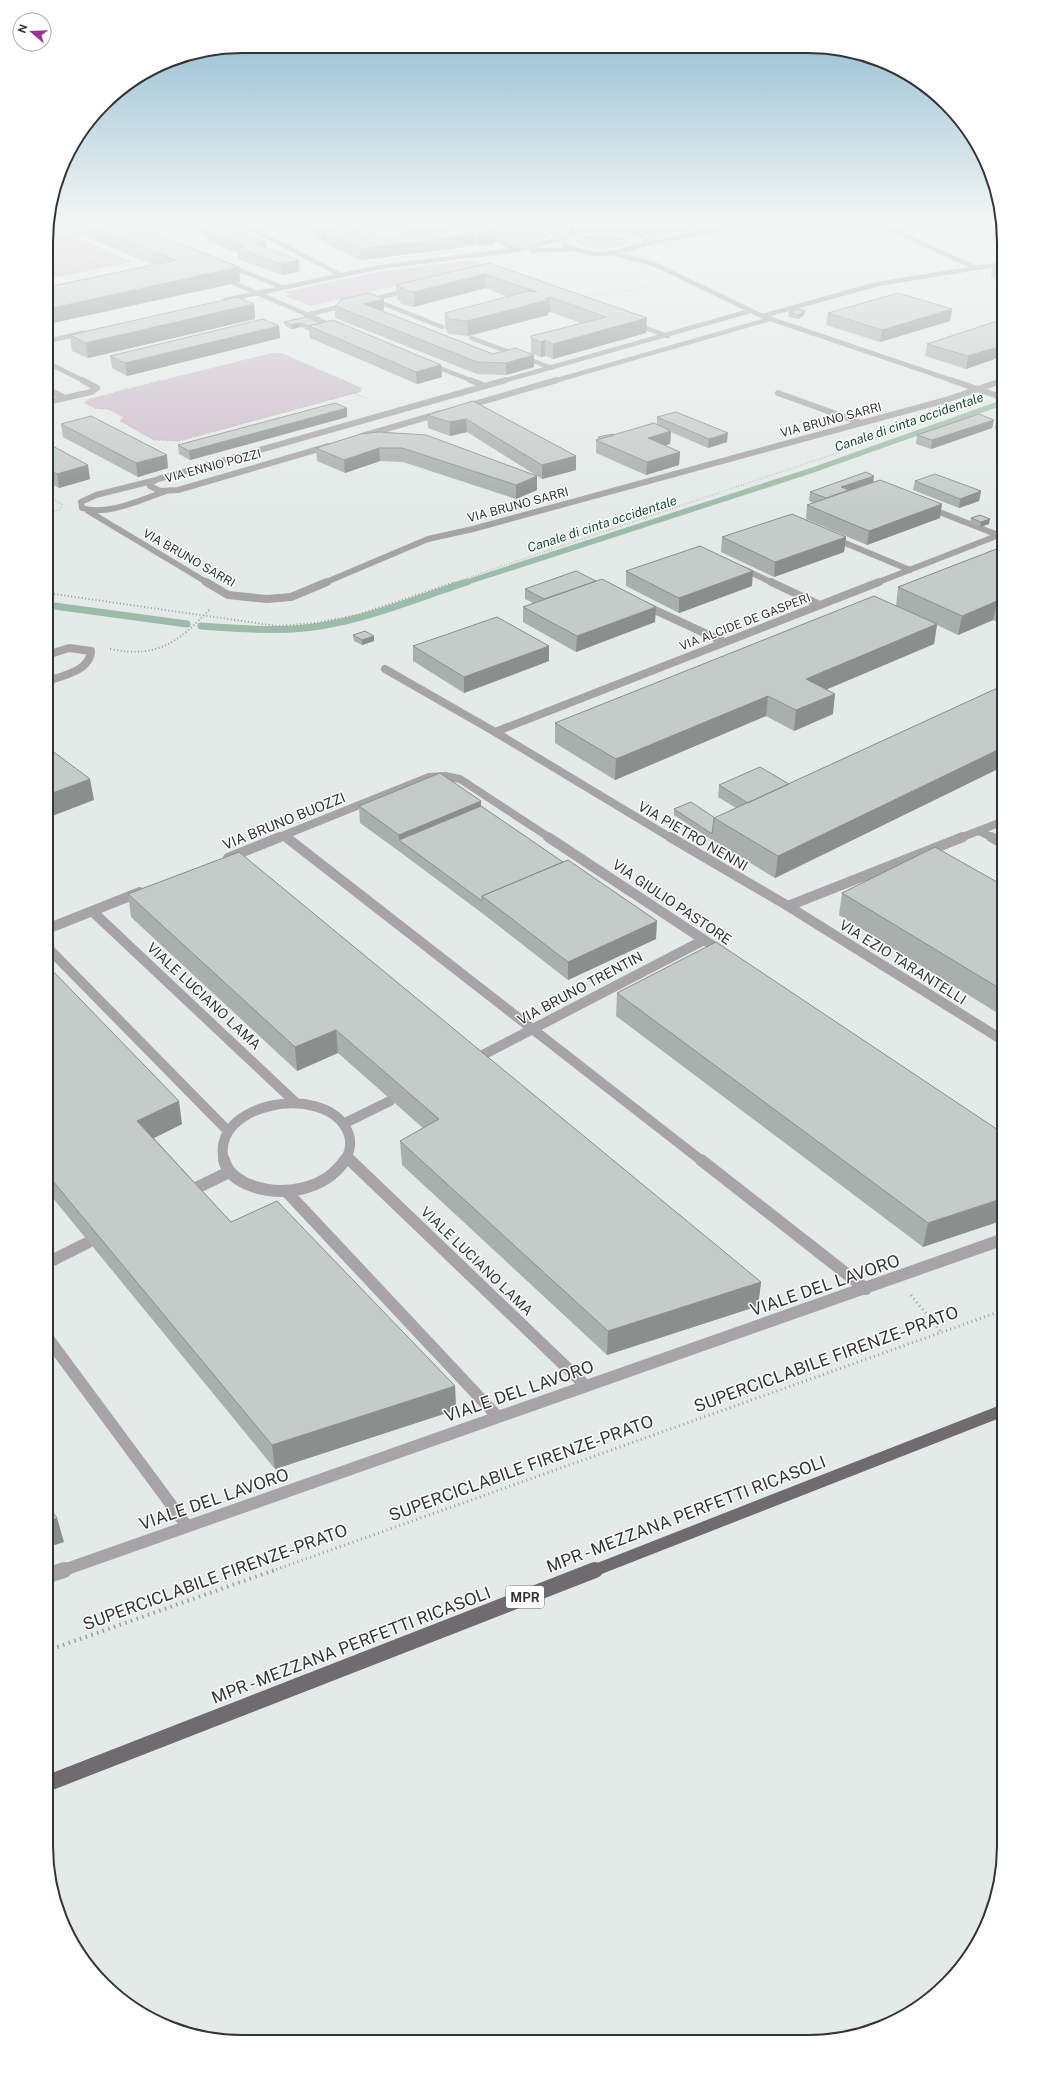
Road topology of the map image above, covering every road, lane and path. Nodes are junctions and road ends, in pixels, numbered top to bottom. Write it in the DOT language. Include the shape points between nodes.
graph roads {
  1 [pos="314,318"];
  2 [pos="421,318"];
  3 [pos="724,318"];
  4 [pos="770,319"];
  5 [pos="631,323"];
  6 [pos="442,327"];
  7 [pos="342,330"];
  8 [pos="86,332"];
  9 [pos="666,335"];
  10 [pos="471,338"];
  11 [pos="673,338"];
  12 [pos="53,340"];
  13 [pos="680,340"];
  14 [pos="687,342"];
  15 [pos="420,361"];
  16 [pos="53,365"];
  17 [pos="552,368"];
  18 [pos="997,382"];
  19 [pos="485,386"];
  20 [pos="975,389"];
  21 [pos="53,392"];
  22 [pos="111,393"];
  23 [pos="354,393"];
  24 [pos="778,393"];
  25 [pos="997,396"];
  26 [pos="65,398"];
  27 [pos="370,400"];
  28 [pos="53,401"];
  29 [pos="458,408"];
  30 [pos="96,409"];
  31 [pos="450,411"];
  32 [pos="861,423"];
  33 [pos="352,439"];
  34 [pos="337,444"];
  35 [pos="853,448"];
  36 [pos="158,479"];
  37 [pos="166,491"];
  38 [pos="53,499"];
  39 [pos="920,504"];
  40 [pos="88,511"];
  41 [pos="53,512"];
  42 [pos="997,533"];
  43 [pos="997,536"];
  44 [pos="829,537"];
  45 [pos="735,566"];
  46 [pos="910,570"];
  47 [pos="53,594"];
  48 [pos="637,602"];
  49 [pos="820,605"];
  50 [pos="203,617"];
  51 [pos="724,642"];
  52 [pos="107,648"];
  53 [pos="53,652"];
  54 [pos="385,669"];
  55 [pos="53,679"];
  56 [pos="495,732"];
  57 [pos="441,775"];
  58 [pos="997,824"];
  59 [pos="979,830"];
  60 [pos="284,836"];
  61 [pos="997,840"];
  62 [pos="219,861"];
  63 [pos="146,890"];
  64 [pos="788,906"];
  65 [pos="92,911"];
  66 [pos="53,927"];
  67 [pos="704,940"];
  68 [pos="53,953"];
  69 [pos="730,957"];
  70 [pos="534,1029"];
  71 [pos="997,1037"];
  72 [pos="469,1062"];
  73 [pos="390,1101"];
  74 [pos="296,1103"];
  75 [pos="345,1123"];
  76 [pos="228,1131"];
  77 [pos="347,1158"];
  78 [pos="229,1172"];
  79 [pos="286,1191"];
  80 [pos="188,1192"];
  81 [pos="997,1242"];
  82 [pos="87,1243"];
  83 [pos="53,1260"];
  84 [pos="896,1278"];
  85 [pos="866,1289"];
  86 [pos="997,1312"];
  87 [pos="941,1332"];
  88 [pos="53,1346"];
  89 [pos="585,1386"];
  90 [pos="997,1413"];
  91 [pos="498,1417"];
  92 [pos="187,1526"];
  93 [pos="53,1574"];
  94 [pos="53,1649"];
  95 [pos="53,1781"];
  1 -- 7 [label="street"];
  2 -- 6 [label="street"];
  3 -- 9 [label="street, VIA ENNIO POZZI"];
  4 -- 14 [label="street"];
  4 -- 20 [label="street"];
  5 -- 9 [label="street"];
  8 -- 12 [label="street"];
  9 -- 11 [label="street"];
  9 -- 17 [label="street, VIA ENNIO POZZI"];
  10 -- 17 [label="street"];
  13 -- 14 [label="street"];
  14 -- 29 [label="street"];
  15 -- 19 [label="street"];
  16 -- 26 [label="street" via="97,387 91,392"];
  17 -- 19 [label="street, VIA ENNIO POZZI"];
  18 -- 20 [label="street, VIA BRUNO SARRI"];
  19 -- 36 [label="street, VIA ENNIO POZZI"];
  20 -- 25 [label="street"];
  20 -- 32 [label="street, VIA BRUNO SARRI" via="946,400"];
  21 -- 26 [label="street"];
  22 -- 23 [label="path" via="273,353 283,354 361,388 360,392"];
  23 -- 27 [label="path"];
  23 -- 30 [label="path" via="180,441 154,440 120,421 124,417 108,409"];
  24 -- 32 [label="street"];
  26 -- 28 [label="street"];
  31 -- 33 [label="street"];
  32 -- 40 [label="street, VIA BRUNO SARRI" via="473,530 428,539 291,597 274,600 252,600 228,595"];
  34 -- 37 [label="street, VIA ENNIO POZZI" via="178,490"];
  35 -- 47 [label="path" via="357,615 315,623 278,626"];
  36 -- 37 [label="street, VIA ENNIO POZZI" via="150,483 151,488"];
  36 -- 40 [label="street" via="96,495 81,502 82,508"];
  37 -- 40 [label="street" via="113,508"];
  38 -- 41 [label="path" via="63,505 59,510"];
  39 -- 42 [label="street"];
  43 -- 46 [label="street, VIA ALCIDE DE GASPERI"];
  44 -- 46 [label="street"];
  45 -- 49 [label="street"];
  46 -- 49 [label="street, VIA ALCIDE DE GASPERI"];
  48 -- 51 [label="street"];
  49 -- 51 [label="street, VIA ALCIDE DE GASPERI"];
  50 -- 52 [label="path" via="169,643 147,650"];
  51 -- 56 [label="street, VIA ALCIDE DE GASPERI"];
  53 -- 55 [label="street" via="72,648 91,651 92,655 90,661 82,667"];
  54 -- 56 [label="street, VIA PIETRO NENNI"];
  56 -- 64 [label="street, VIA PIETRO NENNI"];
  57 -- 60 [label="street, VIA BRUNO BUOZZI" via="429,777"];
  57 -- 67 [label="street, VIA GIULIO PASTORE" via="460,779"];
  58 -- 59 [label="street"];
  59 -- 61 [label="street"];
  59 -- 64 [label="street"];
  60 -- 62 [label="street, VIA BRUNO BUOZZI"];
  60 -- 70 [label="street"];
  63 -- 65 [label="street"];
  64 -- 71 [label="street, VIA EZIO TARANTELLI"];
  65 -- 66 [label="street"];
  65 -- 74 [label="street, VIALE LUCIANO LAMA"];
  67 -- 69 [label="street, VIA GIULIO PASTORE"];
  67 -- 70 [label="street, VIA BRUNO TRENTIN"];
  68 -- 76 [label="street"];
  70 -- 72 [label="street, VIA BRUNO TRENTIN"];
  70 -- 85 [label="street"];
  73 -- 75 [label="street"];
  74 -- 75 [label="street" via="323,1108"];
  74 -- 76 [label="street" via="256,1110"];
  75 -- 77 [label="street" via="351,1141"];
  76 -- 78 [label="street" via="221,1151"];
  77 -- 79 [label="street" via="340,1168 324,1180"];
  77 -- 89 [label="street, VIALE LUCIANO LAMA"];
  78 -- 79 [label="street" via="251,1186"];
  78 -- 80 [label="street"];
  79 -- 91 [label="street"];
  81 -- 84 [label="street, VIALE DEL LAVORO"];
  82 -- 83 [label="street"];
  84 -- 85 [label="street, VIALE DEL LAVORO"];
  84 -- 87 [label="path"];
  85 -- 89 [label="street, VIALE DEL LAVORO"];
  86 -- 87 [label="path, SUPERCICLABILE FIRENZE-PRATO"];
  87 -- 94 [label="path, SUPERCICLABILE FIRENZE-PRATO"];
  88 -- 92 [label="street"];
  89 -- 91 [label="street, VIALE DEL LAVORO"];
  90 -- 95 [label="main road, MPR - MEZZANA PERFETTI RICASOLI / MPR"];
  91 -- 92 [label="street, VIALE DEL LAVORO"];
  92 -- 93 [label="street, VIALE DEL LAVORO"];
}
